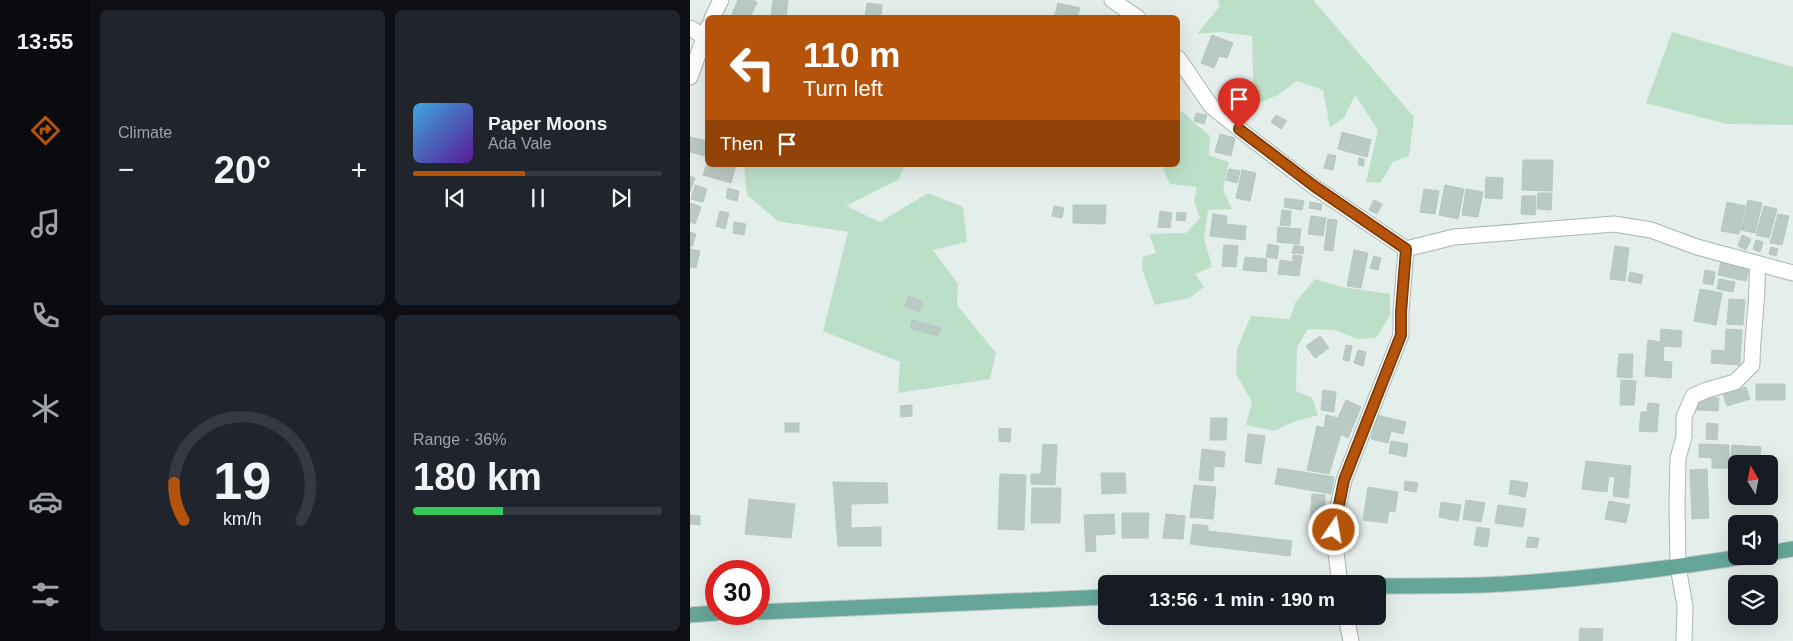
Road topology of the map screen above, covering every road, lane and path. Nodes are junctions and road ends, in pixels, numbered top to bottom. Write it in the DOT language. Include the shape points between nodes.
graph roads {
  1 [pos="721,0"];
  2 [pos="1112,0"];
  3 [pos="714,15"];
  4 [pos="1134,15"];
  5 [pos="690,28"];
  6 [pos="705,32"];
  7 [pos="1180,60"];
  8 [pos="690,77"];
  9 [pos="1406,249"];
  10 [pos="1757,264"];
  11 [pos="1793,274"];
  12 [pos="1793,550"];
  13 [pos="1778,552"];
  14 [pos="1728,559"];
  15 [pos="1678,567"];
  16 [pos="1339,575"];
  17 [pos="1386,586"];
  18 [pos="1098,597"];
  19 [pos="770,612"];
  20 [pos="705,613"];
  21 [pos="690,614"];
  22 [pos="1348,625"];
  23 [pos="1351,641"];
  24 [pos="1684,641"];
  1 -- 3 [label="street"];
  2 -- 4 [label="street"];
  5 -- 6 [label="street"];
  6 -- 8 [label="street"];
  7 -- 9 [label="street" via="1211,106 1314,186"];
  9 -- 10 [label="street" via="1454,237 1614,224 1651,230"];
  9 -- 16 [label="street" via="1401,335 1344,480 1334,530"];
  10 -- 11 [label="street"];
  10 -- 15 [label="street" via="1752,365 1735,382 1693,396 1684,417 1684,437 1678,458"];
  12 -- 13 [label="main road"];
  14 -- 15 [label="main road"];
  15 -- 17 [label="main road" via="1483,585"];
  15 -- 24 [label="street" via="1685,606"];
  18 -- 19 [label="main road"];
  20 -- 21 [label="main road"];
  22 -- 23 [label="street"];
}
